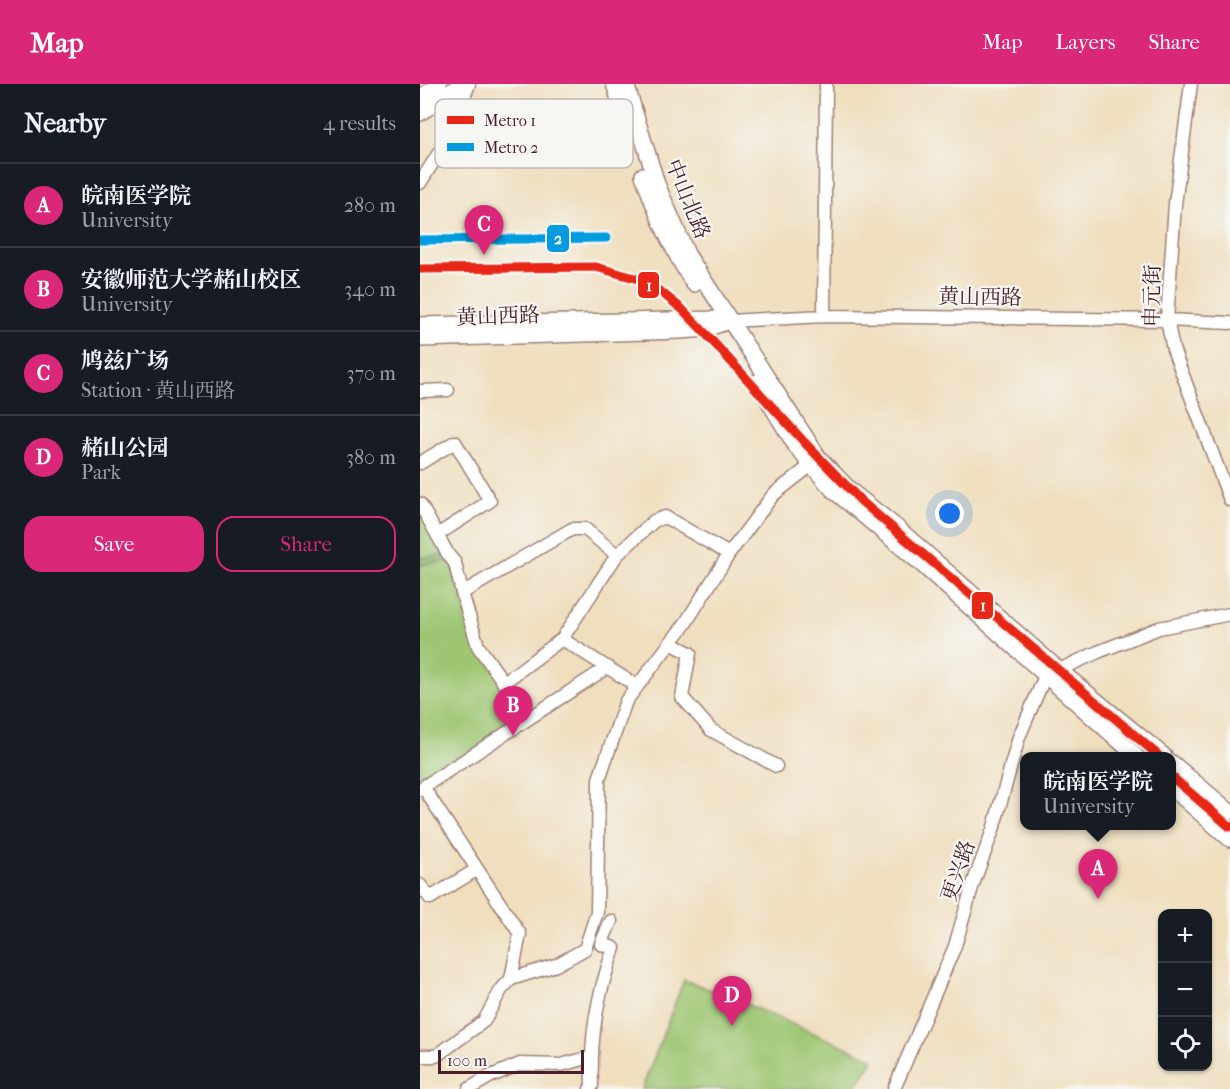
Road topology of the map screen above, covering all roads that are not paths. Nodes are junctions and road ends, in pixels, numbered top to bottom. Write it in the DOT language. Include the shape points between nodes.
graph roads {
  1 [pos="439,84"];
  2 [pos="462,84"];
  3 [pos="469,84"];
  4 [pos="614,84"];
  5 [pos="626,84"];
  6 [pos="826,84"];
  7 [pos="1191,84"];
  8 [pos="420,98"];
  9 [pos="440,99"];
  10 [pos="463,99"];
  11 [pos="619,99"];
  12 [pos="631,99"];
  13 [pos="435,103"];
  14 [pos="633,107"];
  15 [pos="420,113"];
  16 [pos="633,142"];
  17 [pos="435,159"];
  18 [pos="420,183"];
  19 [pos="824,316"];
  20 [pos="1167,320"];
  21 [pos="722,321"];
  22 [pos="1230,323"];
  23 [pos="420,324"];
  24 [pos="420,339"];
  25 [pos="448,390"];
  26 [pos="420,391"];
  27 [pos="420,463"];
  28 [pos="810,466"];
  29 [pos="1230,500"];
  30 [pos="420,504"];
  31 [pos="437,535"];
  32 [pos="729,554"];
  33 [pos="617,555"];
  34 [pos="462,593"];
  35 [pos="1230,614"];
  36 [pos="562,639"];
  37 [pos="670,643"];
  38 [pos="608,668"];
  39 [pos="1052,670"];
  40 [pos="503,683"];
  41 [pos="637,686"];
  42 [pos="529,718"];
  43 [pos="1132,752"];
  44 [pos="1159,752"];
  45 [pos="776,766"];
  46 [pos="1176,766"];
  47 [pos="422,788"];
  48 [pos="1176,792"];
  49 [pos="1230,812"];
  50 [pos="1230,839"];
  51 [pos="476,870"];
  52 [pos="421,890"];
  53 [pos="595,918"];
  54 [pos="511,979"];
  55 [pos="420,1056"];
  56 [pos="591,1057"];
  57 [pos="469,1089"];
  58 [pos="590,1089"];
  59 [pos="894,1089"];
  1 -- 8 [label="main road"];
  2 -- 9 [label="main road"];
  3 -- 10 [label="street"];
  4 -- 11 [label="main road, 中山北路"];
  5 -- 12 [label="main road, 中山北路"];
  6 -- 19 [label="street"];
  7 -- 20 [label="street, 申元街" via="1175,204"];
  13 -- 15 [label="main road"];
  14 -- 21 [label="main road, 中山北路" via="671,220"];
  16 -- 21 [label="main road, 中山北路" via="657,216 682,266"];
  17 -- 18 [label="street"];
  19 -- 20 [label="street, 黄山西路"];
  19 -- 21 [label="street, 黄山西路"];
  20 -- 22 [label="street, 黄山西路"];
  20 -- 29 [label="street, 申元街" via="1173,349"];
  21 -- 23 [label="main road, 黄山西路"];
  21 -- 24 [label="main road, 黄山西路" via="706,329 680,331"];
  21 -- 28 [label="main road, 中山北路"];
  21 -- 39 [label="main road" via="819,458"];
  25 -- 26 [label="street"];
  27 -- 31 [label="street" via="455,442 490,501"];
  28 -- 32 [label="street" via="773,495"];
  28 -- 39 [label="main road, 中山北路" via="833,490"];
  30 -- 31 [label="street"];
  31 -- 34 [label="street" via="455,563"];
  32 -- 33 [label="street" via="665,517 654,521"];
  32 -- 37 [label="street"];
  33 -- 34 [label="street" via="585,529 572,529"];
  33 -- 36 [label="street"];
  34 -- 40 [label="street" via="478,646"];
  35 -- 39 [label="street" via="1159,628"];
  36 -- 38 [label="street"];
  36 -- 40 [label="street"];
  37 -- 41 [label="street"];
  37 -- 45 [label="street" via="690,653 682,697 711,730"];
  38 -- 41 [label="street"];
  38 -- 42 [label="street"];
  39 -- 43 [label="main road, 中山北路"];
  39 -- 44 [label="main road"];
  39 -- 59 [label="street, 更兴路" via="1019,737 955,946"];
  40 -- 42 [label="street"];
  41 -- 53 [label="street" via="626,701 599,779"];
  42 -- 47 [label="street"];
  46 -- 49 [label="main road"];
  47 -- 51 [label="street"];
  48 -- 50 [label="main road"];
  51 -- 52 [label="street" via="430,898"];
  51 -- 54 [label="street" via="519,934"];
  53 -- 54 [label="street" via="585,949 556,965"];
  53 -- 56 [label="street" via="614,922 601,944 614,948 593,1024"];
  54 -- 55 [label="street" via="484,1021 436,1056"];
  56 -- 57 [label="street" via="561,1065 520,1064"];
  56 -- 58 [label="street"];
}
